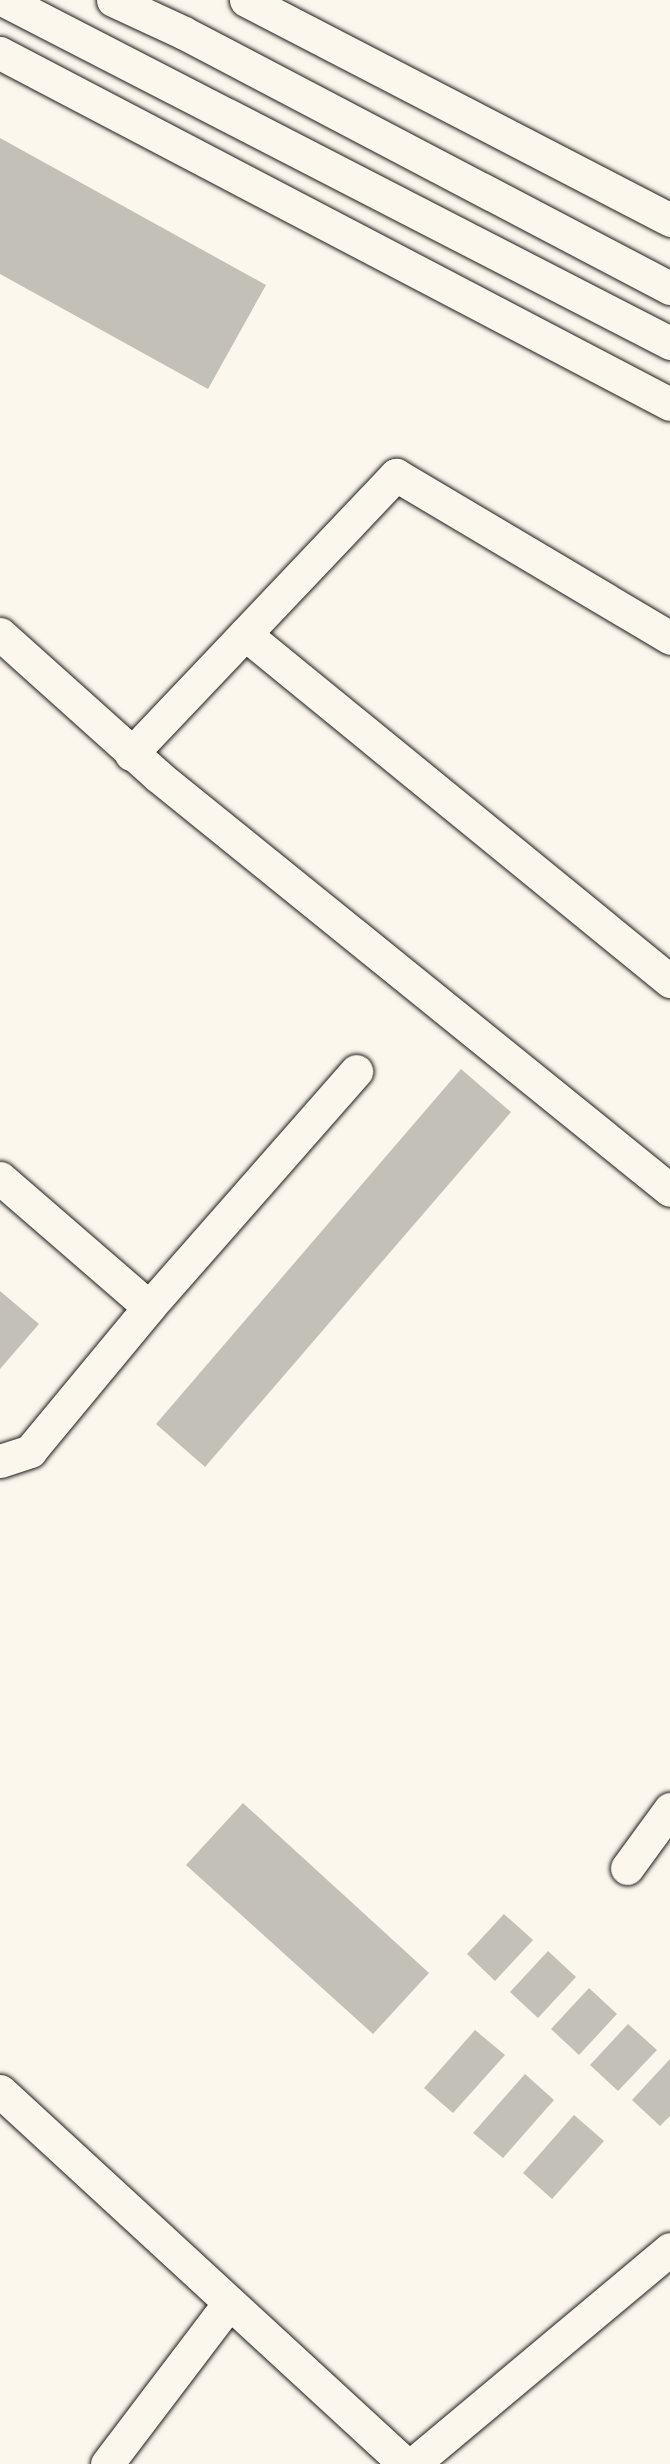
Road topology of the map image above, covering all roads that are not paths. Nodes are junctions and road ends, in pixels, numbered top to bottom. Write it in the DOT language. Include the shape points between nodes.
graph roads {
  1 [pos="4,0"];
  2 [pos="112,0"];
  3 [pos="246,0"];
  4 [pos="0,53"];
  5 [pos="670,220"];
  6 [pos="670,288"];
  7 [pos="670,343"];
  8 [pos="670,404"];
  9 [pos="0,634"];
  10 [pos="245,634"];
  11 [pos="670,638"];
  12 [pos="131,754"];
  13 [pos="670,981"];
  14 [pos="356,1071"];
  15 [pos="0,1178"];
  16 [pos="670,1190"];
  17 [pos="149,1307"];
  18 [pos="0,1461"];
  19 [pos="670,1809"];
  20 [pos="627,1868"];
  21 [pos="0,2091"];
  22 [pos="670,2249"];
  23 [pos="229,2302"];
  24 [pos="107,2464"];
  25 [pos="405,2464"];
  26 [pos="413,2464"];
  1 -- 7 [label="main road"];
  2 -- 6 [label="main road" via="184,33"];
  3 -- 5 [label="main road"];
  4 -- 8 [label="main road"];
  9 -- 12 [label="main road"];
  10 -- 11 [label="main road" via="396,475"];
  10 -- 12 [label="main road"];
  10 -- 13 [label="main road"];
  12 -- 16 [label="main road"];
  14 -- 17 [label="main road"];
  15 -- 17 [label="main road"];
  17 -- 18 [label="main road" via="30,1451"];
  19 -- 20 [label="main road"];
  21 -- 23 [label="main road"];
  22 -- 26 [label="main road"];
  23 -- 24 [label="main road"];
  23 -- 25 [label="main road"];
}
